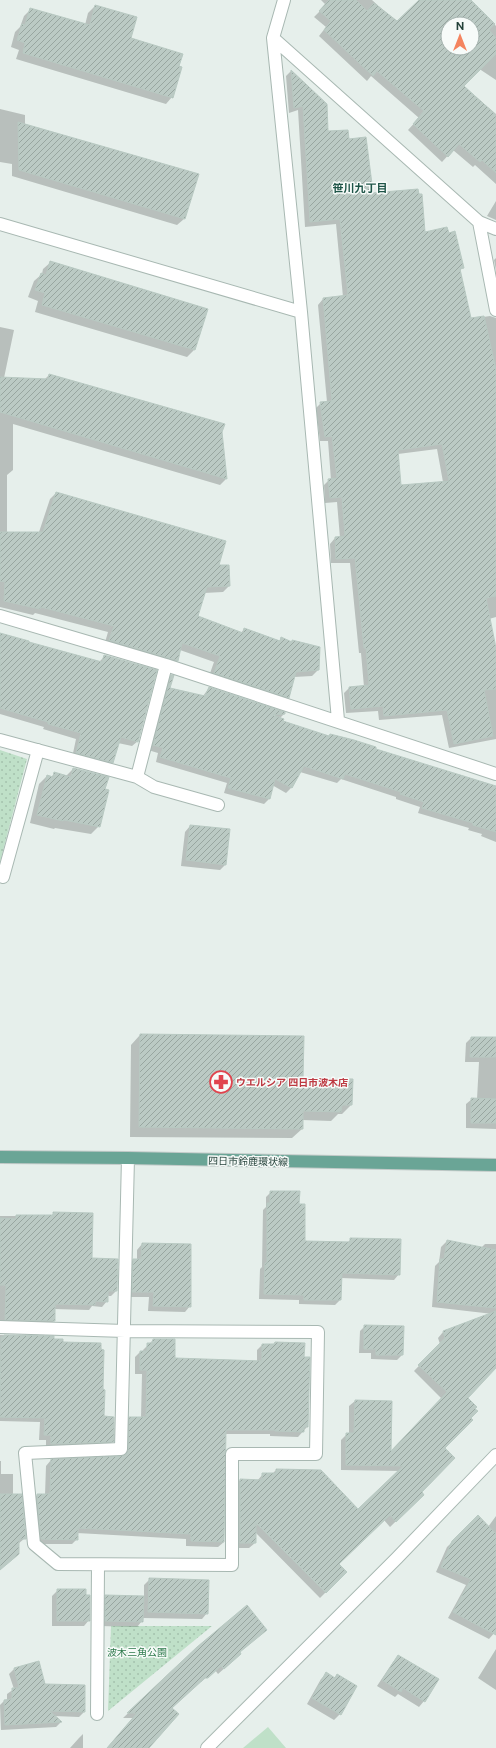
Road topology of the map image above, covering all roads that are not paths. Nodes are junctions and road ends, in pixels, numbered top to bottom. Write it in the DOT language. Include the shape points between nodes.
graph roads {
  1 [pos="284,0"];
  2 [pos="273,38"];
  3 [pos="479,222"];
  4 [pos="0,224"];
  5 [pos="496,229"];
  6 [pos="496,310"];
  7 [pos="301,312"];
  8 [pos="0,616"];
  9 [pos="166,665"];
  10 [pos="338,720"];
  11 [pos="0,740"];
  12 [pos="38,750"];
  13 [pos="496,774"];
  14 [pos="137,777"];
  15 [pos="218,805"];
  16 [pos="3,877"];
  17 [pos="0,1157"];
  18 [pos="128,1158"];
  19 [pos="496,1165"];
  20 [pos="0,1328"];
  21 [pos="124,1331"];
  22 [pos="496,1455"];
  23 [pos="98,1565"];
  24 [pos="97,1714"];
  25 [pos="207,1748"];
  1 -- 2 [label="street"];
  2 -- 3 [label="street"];
  2 -- 7 [label="street"];
  3 -- 5 [label="street"];
  3 -- 6 [label="street"];
  4 -- 7 [label="street"];
  7 -- 10 [label="street"];
  8 -- 9 [label="street"];
  9 -- 10 [label="street"];
  9 -- 14 [label="street"];
  10 -- 13 [label="street"];
  11 -- 12 [label="street"];
  12 -- 14 [label="street"];
  12 -- 16 [label="street"];
  14 -- 15 [label="street" via="154,787"];
  17 -- 18 [label="main road, 四日市鈴鹿環状線"];
  18 -- 19 [label="main road, 四日市鈴鹿環状線"];
  18 -- 21 [label="street"];
  20 -- 21 [label="street"];
  21 -- 23 [label="street" via="121,1449 26,1453 34,1544 58,1564"];
  21 -- 23 [label="street" via="318,1332 316,1454 232,1454 232,1565"];
  22 -- 25 [label="street"];
  23 -- 24 [label="street"];
}
